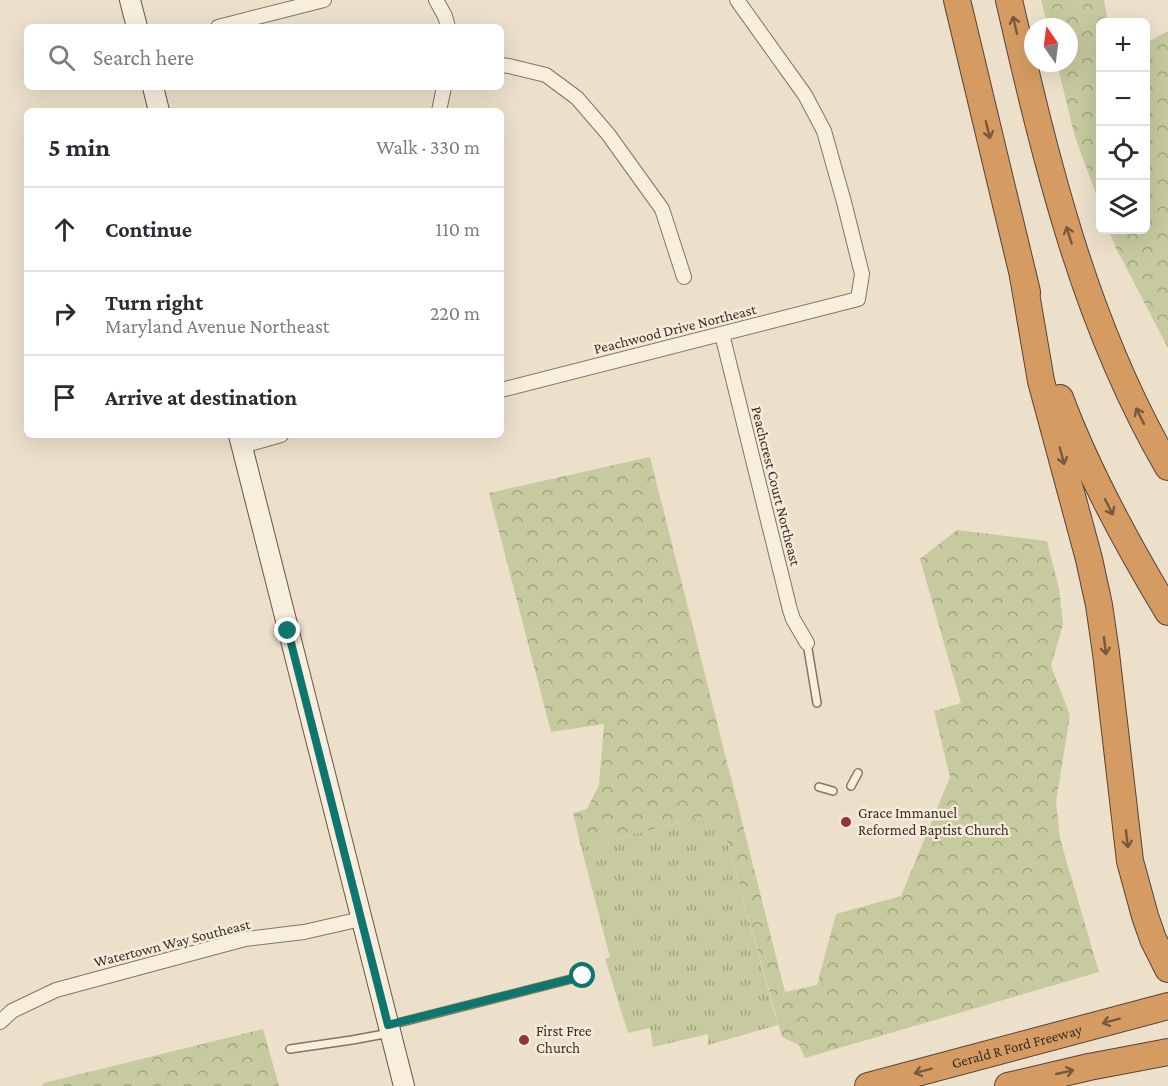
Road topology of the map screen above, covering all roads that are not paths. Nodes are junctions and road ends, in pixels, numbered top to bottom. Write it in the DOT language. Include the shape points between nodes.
graph roads {
  1 [pos="130,0"];
  2 [pos="324,0"];
  3 [pos="436,0"];
  4 [pos="737,0"];
  5 [pos="951,0"];
  6 [pos="957,0"];
  7 [pos="1009,0"];
  8 [pos="136,24"];
  9 [pos="230,24"];
  10 [pos="447,24"];
  11 [pos="504,65"];
  12 [pos="974,73"];
  13 [pos="154,90"];
  14 [pos="443,90"];
  15 [pos="158,108"];
  16 [pos="440,108"];
  17 [pos="1023,276"];
  18 [pos="684,277"];
  19 [pos="722,334"];
  20 [pos="504,389"];
  21 [pos="257,438"];
  22 [pos="241,440"];
  23 [pos="1168,467"];
  24 [pos="1168,612"];
  25 [pos="807,643"];
  26 [pos="817,704"];
  27 [pos="858,773"];
  28 [pos="851,786"];
  29 [pos="819,787"];
  30 [pos="833,791"];
  31 [pos="361,919"];
  32 [pos="1168,969"];
  33 [pos="583,976"];
  34 [pos="1168,1006"];
  35 [pos="0,1022"];
  36 [pos="389,1029"];
  37 [pos="290,1049"];
  38 [pos="1168,1052"];
  39 [pos="404,1086"];
  40 [pos="868,1086"];
  41 [pos="1008,1086"];
  1 -- 8 [label="street"];
  2 -- 9 [label="street"];
  3 -- 10 [label="street"];
  4 -- 19 [label="street, Peachwood Drive Northeast" via="805,95 824,131 862,274 858,299"];
  5 -- 12 [label="highway"];
  6 -- 12 [label="highway"];
  23 -- 7 [label="highway, one-way" via="1098,322 1044,148"];
  11 -- 18 [label="street" via="546,75 577,98 608,134 662,209"];
  12 -- 17 [label="highway, one-way"];
  13 -- 15 [label="street"];
  14 -- 16 [label="street"];
  17 -- 24 [label="highway, one-way" via="1063,405 1131,550"];
  17 -- 32 [label="highway, one-way" via="1041,381 1099,605 1130,861 1144,916"];
  19 -- 20 [label="street, Peachwood Drive Northeast"];
  19 -- 25 [label="street, Peachcrest Court Northeast" via="790,610"];
  21 -- 22 [label="street"];
  22 -- 31 [label="street"];
  25 -- 26 [label="lane"];
  27 -- 28 [label="lane"];
  29 -- 30 [label="lane"];
  31 -- 35 [label="street, Watertown Way Southeast" via="304,932 245,939 56,990 12,1011"];
  31 -- 36 [label="street"];
  33 -- 36 [label="lane"];
  34 -- 40 [label="highway, Gerald R Ford Freeway, one-way"];
  36 -- 37 [label="lane" via="352,1040"];
  36 -- 39 [label="street"];
  41 -- 38 [label="highway, one-way"];
}
